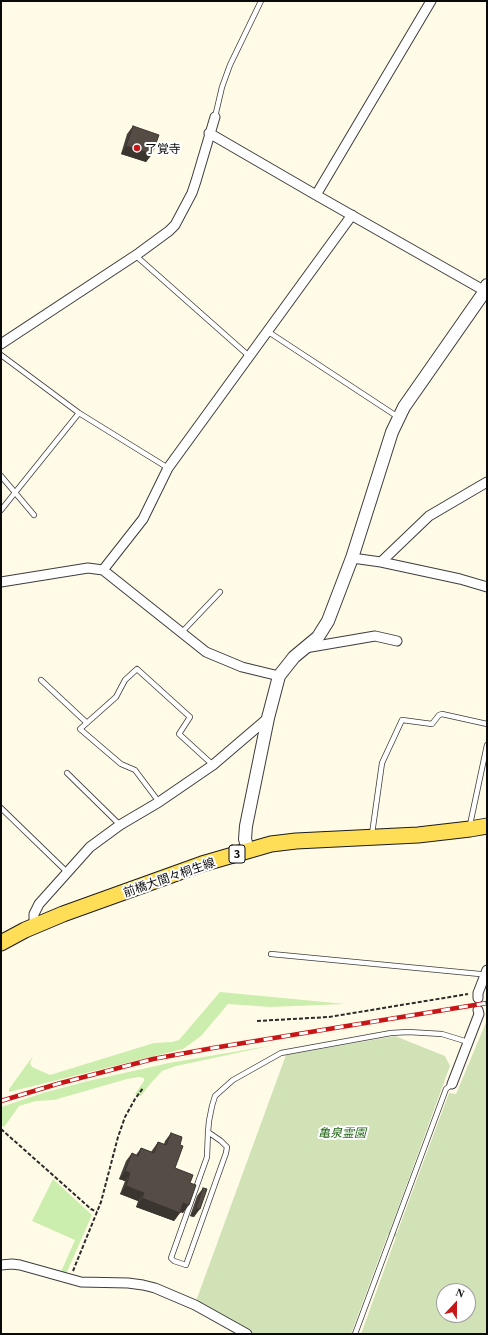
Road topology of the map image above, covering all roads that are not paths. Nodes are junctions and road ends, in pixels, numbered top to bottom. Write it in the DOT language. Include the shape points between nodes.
graph roads {
  1 [pos="261,1"];
  2 [pos="431,1"];
  3 [pos="215,117"];
  4 [pos="209,133"];
  5 [pos="316,195"];
  6 [pos="352,215"];
  7 [pos="135,255"];
  8 [pos="486,288"];
  9 [pos="267,331"];
  10 [pos="1,344"];
  11 [pos="1,355"];
  12 [pos="249,356"];
  13 [pos="79,413"];
  14 [pos="399,418"];
  15 [pos="168,468"];
  16 [pos="1,476"];
  17 [pos="487,482"];
  18 [pos="16,492"];
  19 [pos="1,510"];
  20 [pos="34,515"];
  21 [pos="352,558"];
  22 [pos="380,562"];
  23 [pos="103,570"];
  24 [pos="1,582"];
  25 [pos="487,587"];
  26 [pos="220,592"];
  27 [pos="182,632"];
  28 [pos="397,641"];
  29 [pos="305,648"];
  30 [pos="279,676"];
  31 [pos="41,680"];
  32 [pos="268,718"];
  33 [pos="87,723"];
  34 [pos="487,724"];
  35 [pos="487,745"];
  36 [pos="213,765"];
  37 [pos="66,773"];
  38 [pos="159,802"];
  39 [pos="1,808"];
  40 [pos="120,825"];
  41 [pos="487,826"];
  42 [pos="470,830"];
  43 [pos="372,838"];
  44 [pos="248,850"];
  45 [pos="67,872"];
  46 [pos="34,926"];
  47 [pos="1,943"];
  48 [pos="271,954"];
  49 [pos="486,973"];
  50 [pos="478,996"];
  51 [pos="478,1010"];
  52 [pos="468,1042"];
  53 [pos="452,1084"];
  54 [pos="208,1132"];
  55 [pos="1,1265"];
  56 [pos="247,1334"];
  57 [pos="355,1334"];
  1 -- 3 [label="lane" via="230,65"];
  2 -- 5 [label="street"];
  3 -- 4 [label="street"];
  4 -- 5 [label="street"];
  4 -- 7 [label="street" via="192,193 175,225"];
  5 -- 6 [label="street"];
  6 -- 8 [label="street"];
  6 -- 9 [label="street"];
  7 -- 10 [label="street"];
  7 -- 12 [label="lane"];
  8 -- 14 [label="street"];
  9 -- 12 [label="street"];
  9 -- 14 [label="lane"];
  11 -- 13 [label="lane"];
  12 -- 15 [label="street"];
  13 -- 15 [label="lane"];
  13 -- 18 [label="lane"];
  14 -- 21 [label="street" via="392,432"];
  15 -- 23 [label="street" via="143,519"];
  16 -- 18 [label="lane"];
  17 -- 22 [label="street" via="429,516"];
  18 -- 19 [label="lane"];
  18 -- 20 [label="lane"];
  21 -- 22 [label="street"];
  21 -- 29 [label="street" via="328,621 318,637"];
  22 -- 25 [label="street"];
  23 -- 24 [label="street" via="88,568"];
  23 -- 27 [label="street"];
  26 -- 27 [label="lane"];
  27 -- 30 [label="street" via="206,652 242,667"];
  28 -- 29 [label="street" via="375,636"];
  29 -- 30 [label="street"];
  30 -- 32 [label="street"];
  31 -- 33 [label="lane"];
  32 -- 36 [label="street"];
  32 -- 44 [label="street" via="246,826 245,839"];
  33 -- 36 [label="lane" via="116,697 125,680 137,669 190,717 179,734"];
  33 -- 38 [label="lane" via="80,729 121,764 135,770"];
  34 -- 43 [label="lane" via="442,714 432,724 402,720 382,763"];
  35 -- 42 [label="lane"];
  36 -- 38 [label="street"];
  37 -- 40 [label="lane"];
  38 -- 40 [label="street"];
  39 -- 45 [label="lane"];
  40 -- 45 [label="street" via="90,847"];
  41 -- 42 [label="main road, 前橋大間々桐生線 / 3"];
  42 -- 43 [label="main road, 前橋大間々桐生線 / 3"];
  43 -- 44 [label="main road, 前橋大間々桐生線 / 3" via="296,841"];
  44 -- 46 [label="main road, 前橋大間々桐生線 / 3" via="202,864"];
  45 -- 46 [label="street" via="39,904 34,914"];
  46 -- 47 [label="main road, 前橋大間々桐生線 / 3"];
  48 -- 49 [label="lane"];
  49 -- 50 [label="street"];
  51 -- 52 [label="street" via="479,1014"];
  52 -- 53 [label="street"];
  52 -- 54 [label="lane" via="442,1034 408,1032 281,1053 232,1080 215,1096"];
  53 -- 57 [label="lane" via="446,1089"];
  54 -- 54 [label="lane" via="207,1157 171,1258 186,1265 227,1147"];
  55 -- 56 [label="street" via="20,1265 69,1280 128,1283 155,1288 195,1305"];
}
